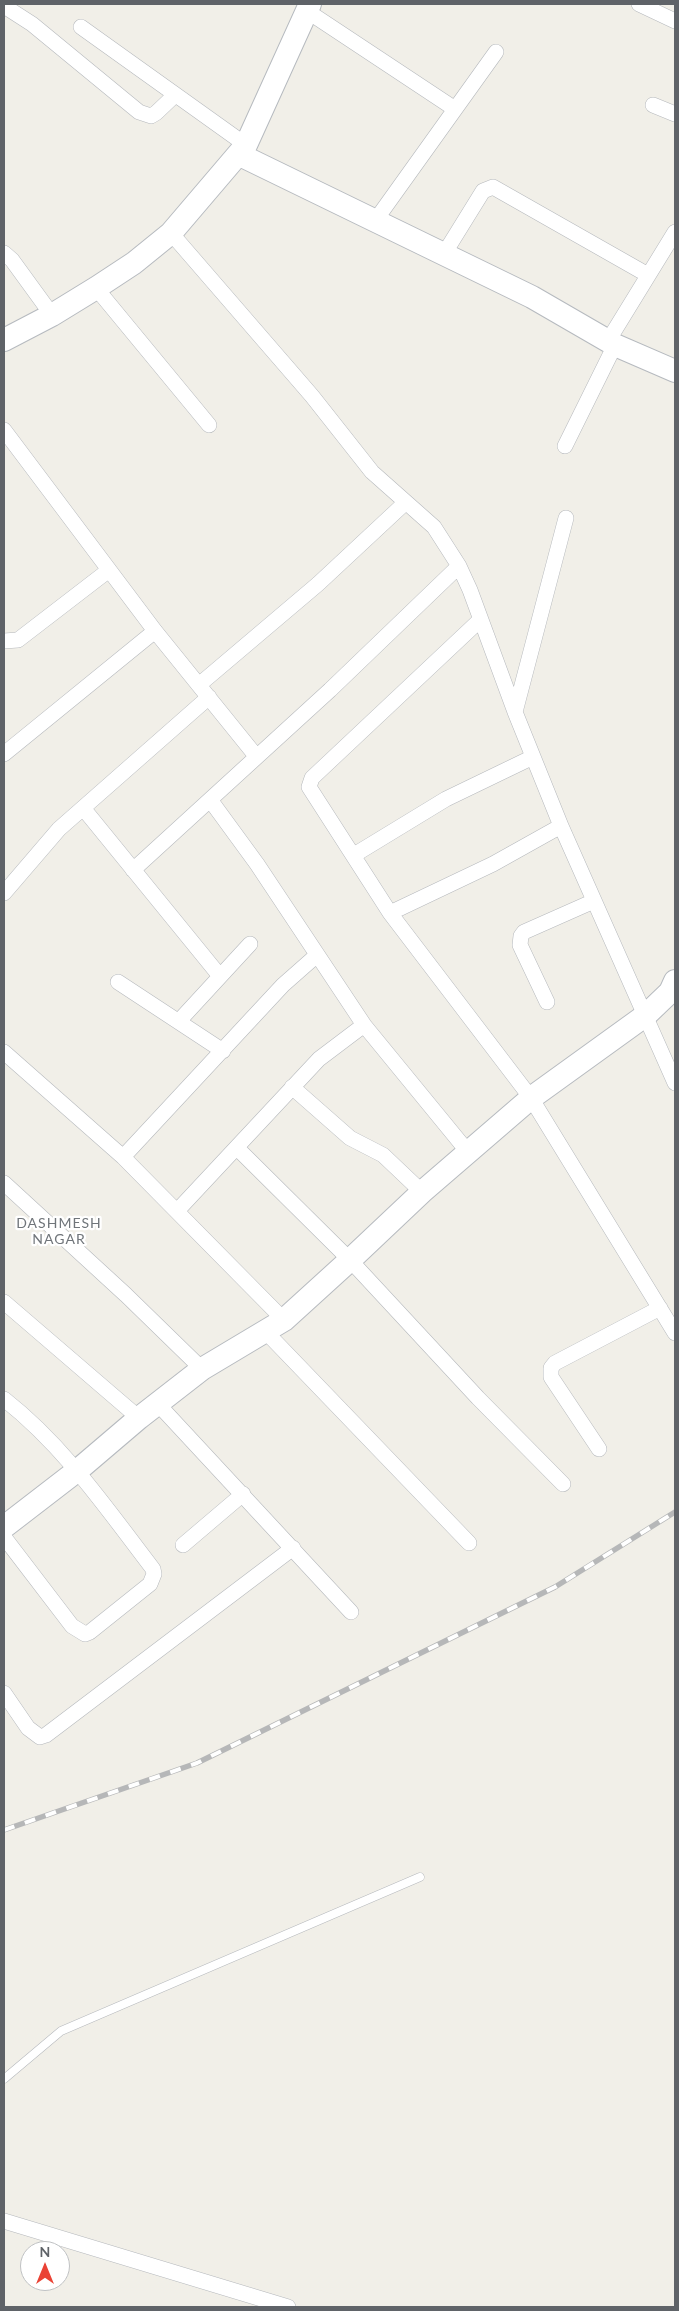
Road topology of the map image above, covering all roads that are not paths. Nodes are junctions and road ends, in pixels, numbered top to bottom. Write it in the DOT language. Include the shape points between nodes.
graph roads {
  1 [pos="639,4"];
  2 [pos="4,6"];
  3 [pos="309,7"];
  4 [pos="675,21"];
  5 [pos="81,28"];
  6 [pos="496,52"];
  7 [pos="175,94"];
  8 [pos="653,105"];
  9 [pos="455,109"];
  10 [pos="675,114"];
  11 [pos="243,150"];
  12 [pos="375,221"];
  13 [pos="675,232"];
  14 [pos="171,233"];
  15 [pos="4,253"];
  16 [pos="444,254"];
  17 [pos="648,274"];
  18 [pos="96,288"];
  19 [pos="52,315"];
  20 [pos="4,340"];
  21 [pos="611,343"];
  22 [pos="675,371"];
  23 [pos="209,425"];
  24 [pos="4,430"];
  25 [pos="565,446"];
  26 [pos="406,502"];
  27 [pos="566,518"];
  28 [pos="459,566"];
  29 [pos="109,570"];
  30 [pos="480,620"];
  31 [pos="155,631"];
  32 [pos="4,641"];
  33 [pos="200,684"];
  34 [pos="209,697"];
  35 [pos="515,712"];
  36 [pos="4,754"];
  37 [pos="256,756"];
  38 [pos="533,758"];
  39 [pos="211,801"];
  40 [pos="83,808"];
  41 [pos="560,826"];
  42 [pos="354,856"];
  43 [pos="133,870"];
  44 [pos="4,893"];
  45 [pos="594,901"];
  46 [pos="390,913"];
  47 [pos="250,944"];
  48 [pos="317,955"];
  49 [pos="220,975"];
  50 [pos="675,981"];
  51 [pos="118,982"];
  52 [pos="547,1002"];
  53 [pos="659,1008"];
  54 [pos="178,1022"];
  55 [pos="364,1025"];
  56 [pos="223,1051"];
  57 [pos="4,1052"];
  58 [pos="675,1083"];
  59 [pos="292,1087"];
  60 [pos="531,1098"];
  61 [pos="237,1148"];
  62 [pos="468,1152"];
  63 [pos="123,1157"];
  64 [pos="4,1183"];
  65 [pos="422,1192"];
  66 [pos="177,1211"];
  67 [pos="350,1260"];
  68 [pos="4,1302"];
  69 [pos="660,1308"];
  70 [pos="275,1326"];
  71 [pos="675,1333"];
  72 [pos="202,1369"];
  73 [pos="4,1399"];
  74 [pos="157,1404"];
  75 [pos="139,1418"];
  76 [pos="598,1449"];
  77 [pos="78,1470"];
  78 [pos="563,1484"];
  79 [pos="243,1494"];
  80 [pos="4,1527"];
  81 [pos="4,1537"];
  82 [pos="469,1543"];
  83 [pos="183,1544"];
  84 [pos="293,1548"];
  85 [pos="351,1612"];
  86 [pos="4,1693"];
  87 [pos="420,1877"];
  88 [pos="4,2079"];
  89 [pos="4,2221"];
  90 [pos="288,2307"];
  1 -- 4 [label="street"];
  2 -- 7 [label="street" via="32,24 139,112 151,116 156,114"];
  3 -- 9 [label="street"];
  3 -- 11 [label="street"];
  5 -- 7 [label="street"];
  6 -- 9 [label="street"];
  7 -- 11 [label="street"];
  8 -- 10 [label="street"];
  9 -- 12 [label="street"];
  11 -- 12 [label="street"];
  11 -- 14 [label="street"];
  12 -- 16 [label="street"];
  13 -- 17 [label="street"];
  14 -- 18 [label="street"];
  14 -- 26 [label="street" via="312,396 372,472"];
  15 -- 19 [label="street"];
  16 -- 17 [label="street" via="483,191 493,187"];
  16 -- 21 [label="street" via="532,297"];
  17 -- 21 [label="street"];
  18 -- 19 [label="street"];
  18 -- 23 [label="street"];
  19 -- 20 [label="street"];
  21 -- 22 [label="street"];
  21 -- 25 [label="street"];
  24 -- 29 [label="street"];
  26 -- 28 [label="street" via="434,527"];
  26 -- 33 [label="street" via="318,584"];
  27 -- 35 [label="street"];
  28 -- 30 [label="street"];
  28 -- 37 [label="street"];
  29 -- 31 [label="street"];
  29 -- 32 [label="street" via="18,640"];
  30 -- 35 [label="street"];
  30 -- 42 [label="street" via="312,778 311,793"];
  31 -- 33 [label="street"];
  31 -- 36 [label="street"];
  33 -- 34 [label="street"];
  34 -- 37 [label="street"];
  34 -- 40 [label="street"];
  35 -- 38 [label="street"];
  37 -- 39 [label="street"];
  38 -- 41 [label="street"];
  38 -- 42 [label="street" via="446,799"];
  39 -- 43 [label="street"];
  39 -- 48 [label="street"];
  40 -- 43 [label="street"];
  40 -- 44 [label="street" via="41,848"];
  41 -- 45 [label="street"];
  41 -- 46 [label="street" via="493,864"];
  42 -- 46 [label="street"];
  43 -- 49 [label="street"];
  45 -- 52 [label="street" via="521,936 520,945"];
  45 -- 53 [label="street"];
  46 -- 60 [label="street"];
  47 -- 49 [label="street"];
  48 -- 55 [label="street"];
  48 -- 56 [label="street" via="283,985"];
  49 -- 54 [label="street"];
  50 -- 53 [label="street"];
  51 -- 54 [label="street"];
  53 -- 58 [label="street"];
  53 -- 60 [label="street"];
  54 -- 56 [label="street"];
  55 -- 59 [label="street" via="331,1048"];
  55 -- 62 [label="street"];
  56 -- 63 [label="street"];
  57 -- 63 [label="street"];
  59 -- 61 [label="street"];
  59 -- 65 [label="street" via="350,1138 383,1155"];
  60 -- 62 [label="street"];
  60 -- 69 [label="street"];
  61 -- 66 [label="street"];
  61 -- 67 [label="street"];
  62 -- 65 [label="street"];
  63 -- 66 [label="street"];
  64 -- 72 [label="street"];
  65 -- 67 [label="street"];
  66 -- 70 [label="street"];
  67 -- 70 [label="street"];
  67 -- 78 [label="street"];
  68 -- 75 [label="street"];
  69 -- 71 [label="street"];
  69 -- 76 [label="street" via="551,1368 551,1376"];
  70 -- 72 [label="street"];
  70 -- 82 [label="street"];
  72 -- 74 [label="street"];
  73 -- 77 [label="street" via="38,1428"];
  74 -- 75 [label="street"];
  74 -- 79 [label="street"];
  75 -- 77 [label="street"];
  77 -- 80 [label="street"];
  77 -- 81 [label="street" via="153,1570 150,1584 85,1634 72,1626"];
  79 -- 83 [label="street"];
  79 -- 84 [label="street"];
  84 -- 85 [label="street"];
  84 -- 86 [label="street" via="46,1735 40,1737 28,1728"];
  87 -- 88 [label="lane" via="61,2031"];
  89 -- 90 [label="street"];
}
